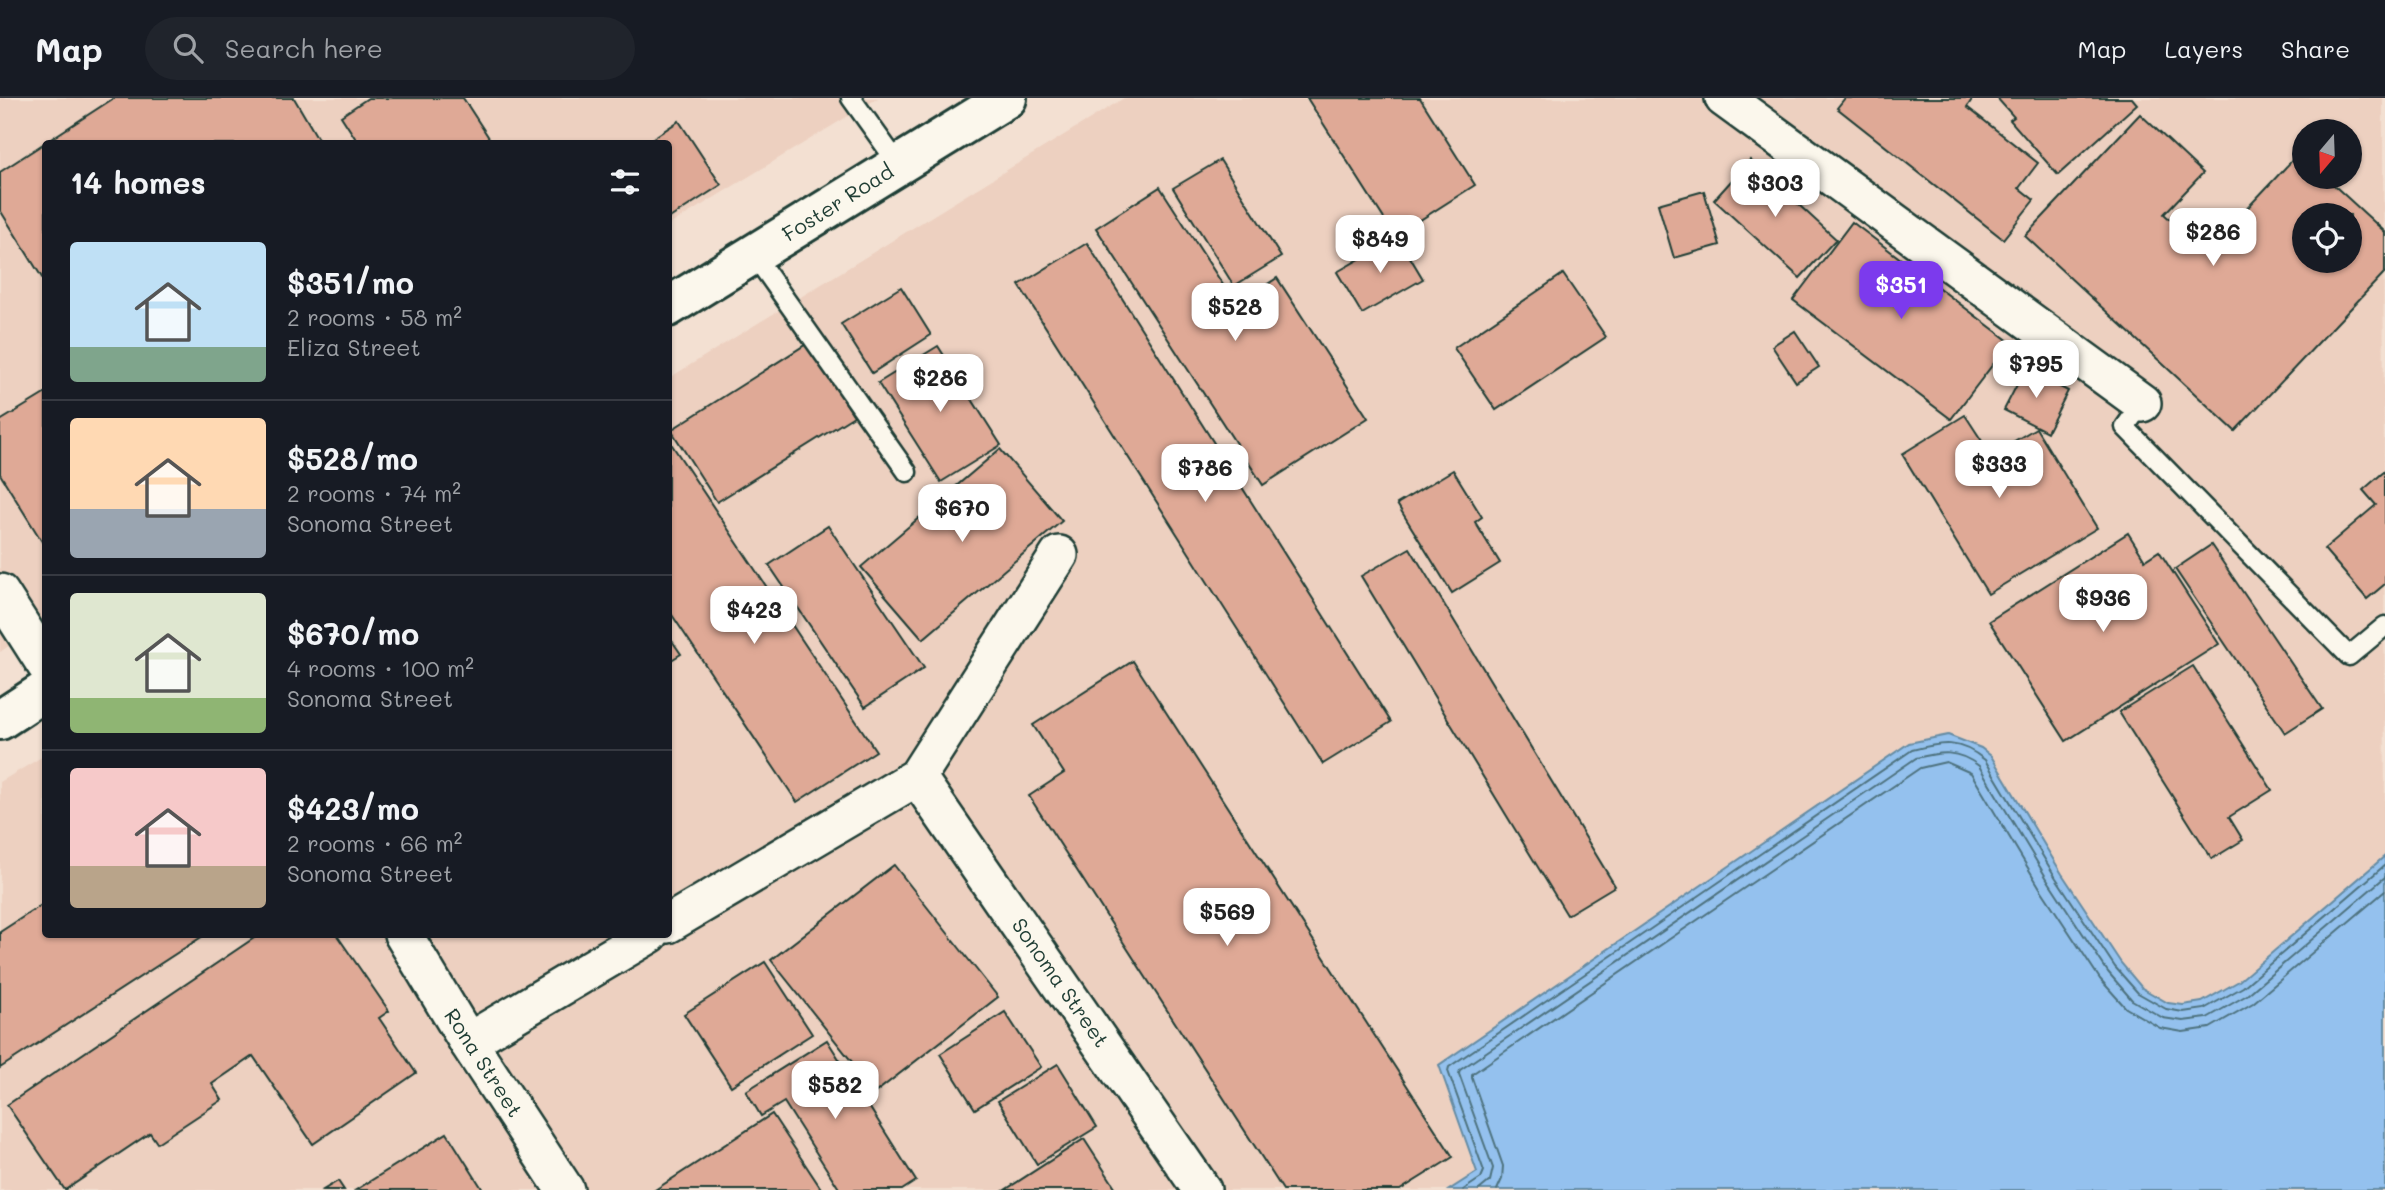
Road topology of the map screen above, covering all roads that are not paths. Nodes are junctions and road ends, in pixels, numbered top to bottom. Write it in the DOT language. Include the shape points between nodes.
graph roads {
  1 [pos="852,98"];
  2 [pos="1007,98"];
  3 [pos="1724,98"];
  4 [pos="899,164"];
  5 [pos="754,255"];
  6 [pos="672,305"];
  7 [pos="2142,403"];
  8 [pos="907,472"];
  9 [pos="1059,555"];
  10 [pos="0,593"];
  11 [pos="2385,626"];
  12 [pos="42,659"];
  13 [pos="42,693"];
  14 [pos="0,720"];
  15 [pos="917,777"];
  16 [pos="672,922"];
  17 [pos="405,938"];
  18 [pos="643,938"];
  19 [pos="468,1042"];
  20 [pos="565,1190"];
  21 [pos="1202,1190"];
  1 -- 4 [label="lane"];
  2 -- 4 [label="main road, Foster Road"];
  3 -- 7 [label="street"];
  4 -- 5 [label="main road, Foster Road"];
  5 -- 6 [label="main road, Foster Road"];
  5 -- 8 [label="lane"];
  7 -- 11 [label="lane" via="2125,426 2349,656"];
  9 -- 15 [label="street"];
  10 -- 12 [label="street"];
  13 -- 14 [label="main road"];
  15 -- 16 [label="street"];
  15 -- 21 [label="street, Sonoma Street"];
  17 -- 19 [label="street, Rona Street"];
  18 -- 19 [label="street"];
  19 -- 20 [label="street, Rona Street"];
}
